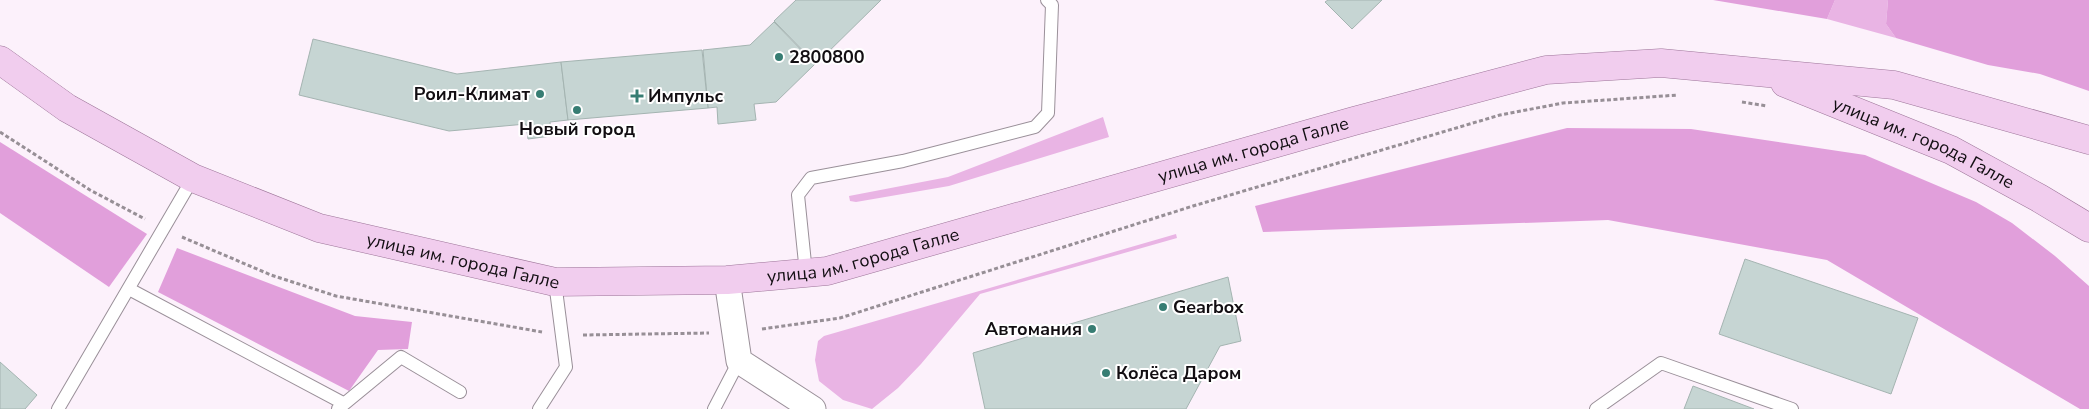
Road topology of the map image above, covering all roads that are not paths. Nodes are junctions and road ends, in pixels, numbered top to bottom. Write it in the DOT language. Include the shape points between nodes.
graph roads {
  1 [pos="1047,0"];
  2 [pos="0,60"];
  3 [pos="1753,70"];
  4 [pos="2089,140"];
  5 [pos="193,178"];
  6 [pos="2089,228"];
  7 [pos="806,273"];
  8 [pos="727,280"];
  9 [pos="555,282"];
  10 [pos="129,289"];
  11 [pos="739,361"];
  12 [pos="460,392"];
  13 [pos="340,406"];
  14 [pos="58,409"];
  15 [pos="539,409"];
  16 [pos="714,409"];
  17 [pos="812,409"];
  18 [pos="1596,409"];
  19 [pos="1792,409"];
  1 -- 7 [label="lane" via="1052,5 1048,113 1035,127 903,161 811,178 798,195"];
  2 -- 5 [label="main road, улица им. города Галле" via="67,108"];
  3 -- 4 [label="main road, улица им. города Галле" via="1894,85"];
  3 -- 6 [label="main road, улица им. города Галле" via="1951,150"];
  3 -- 7 [label="main road, улица им. города Галле" via="1661,63 1546,70 1354,121 827,271"];
  5 -- 9 [label="main road, улица им. города Галле" via="319,228"];
  5 -- 10 [label="lane"];
  7 -- 8 [label="main road, улица им. города Галле"];
  8 -- 9 [label="main road, улица им. города Галле"];
  8 -- 11 [label="street"];
  9 -- 15 [label="lane" via="566,367"];
  10 -- 13 [label="lane"];
  10 -- 14 [label="lane"];
  11 -- 16 [label="lane"];
  11 -- 17 [label="street"];
  12 -- 13 [label="lane" via="401,357"];
  18 -- 19 [label="lane" via="1661,363"];
}
